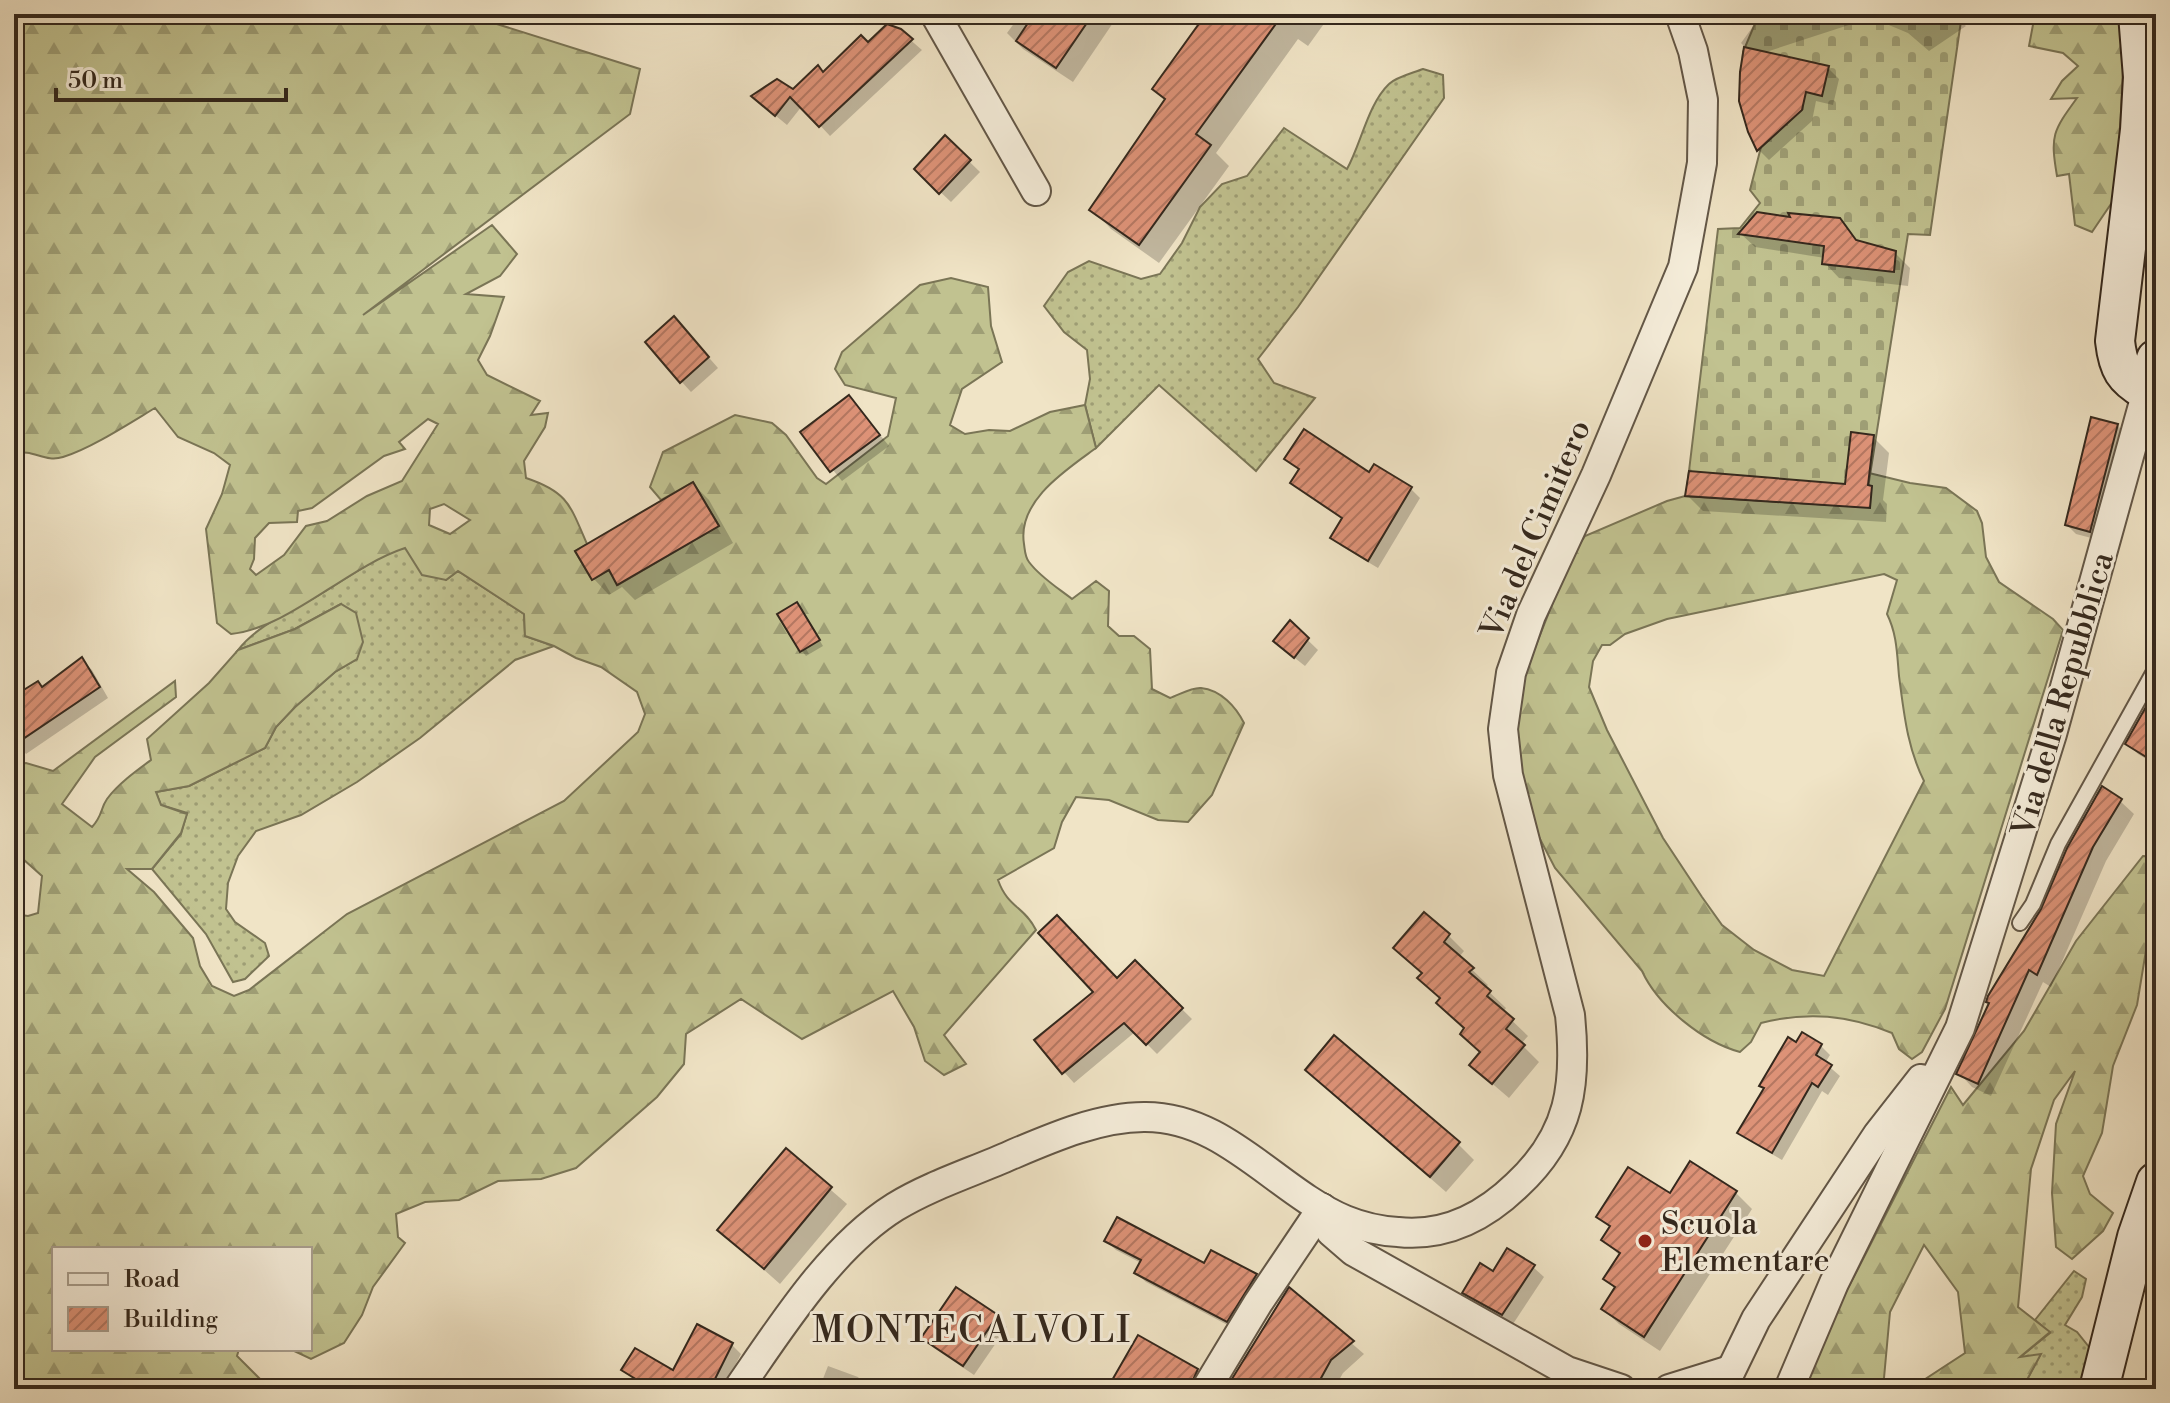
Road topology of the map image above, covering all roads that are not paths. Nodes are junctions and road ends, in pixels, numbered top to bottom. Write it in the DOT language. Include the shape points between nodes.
graph roads {
  1 [pos="935,14"];
  2 [pos="1680,14"];
  3 [pos="2138,14"];
  4 [pos="1036,191"];
  5 [pos="2152,375"];
  6 [pos="2156,668"];
  7 [pos="2020,923"];
  8 [pos="1960,1028"];
  9 [pos="2156,1182"];
  10 [pos="1322,1208"];
  11 [pos="1726,1380"];
  12 [pos="738,1389"];
  13 [pos="1206,1389"];
  14 [pos="1621,1389"];
  15 [pos="1669,1389"];
  16 [pos="1789,1389"];
  17 [pos="2099,1389"];
  1 -- 4 [label="street"];
  2 -- 10 [label="street, Via del Cimitero" via="1703,100 1702,163 1683,267 1531,615 1511,673 1503,729 1508,775 1570,1015 1574,1068 1568,1105 1556,1136 1520,1183 1462,1224 1424,1233 1389,1231"];
  3 -- 5 [label="street" via="2140,130 2115,341 2117,359 2129,380"];
  5 -- 8 [label="street, Via della Repubblica" via="2052,734"];
  6 -- 7 [label="lane"];
  8 -- 11 [label="street, Via della Repubblica" via="1869,1147 1756,1319"];
  8 -- 16 [label="street, Via della Repubblica" via="1834,1283"];
  9 -- 17 [label="street"];
  10 -- 12 [label="street" via="1237,1149 1177,1122 1141,1117 1061,1135 914,1198 878,1219 833,1262"];
  10 -- 13 [label="street"];
  10 -- 14 [label="street" via="1331,1232 1353,1251 1567,1371"];
  11 -- 15 [label="street"];
}
